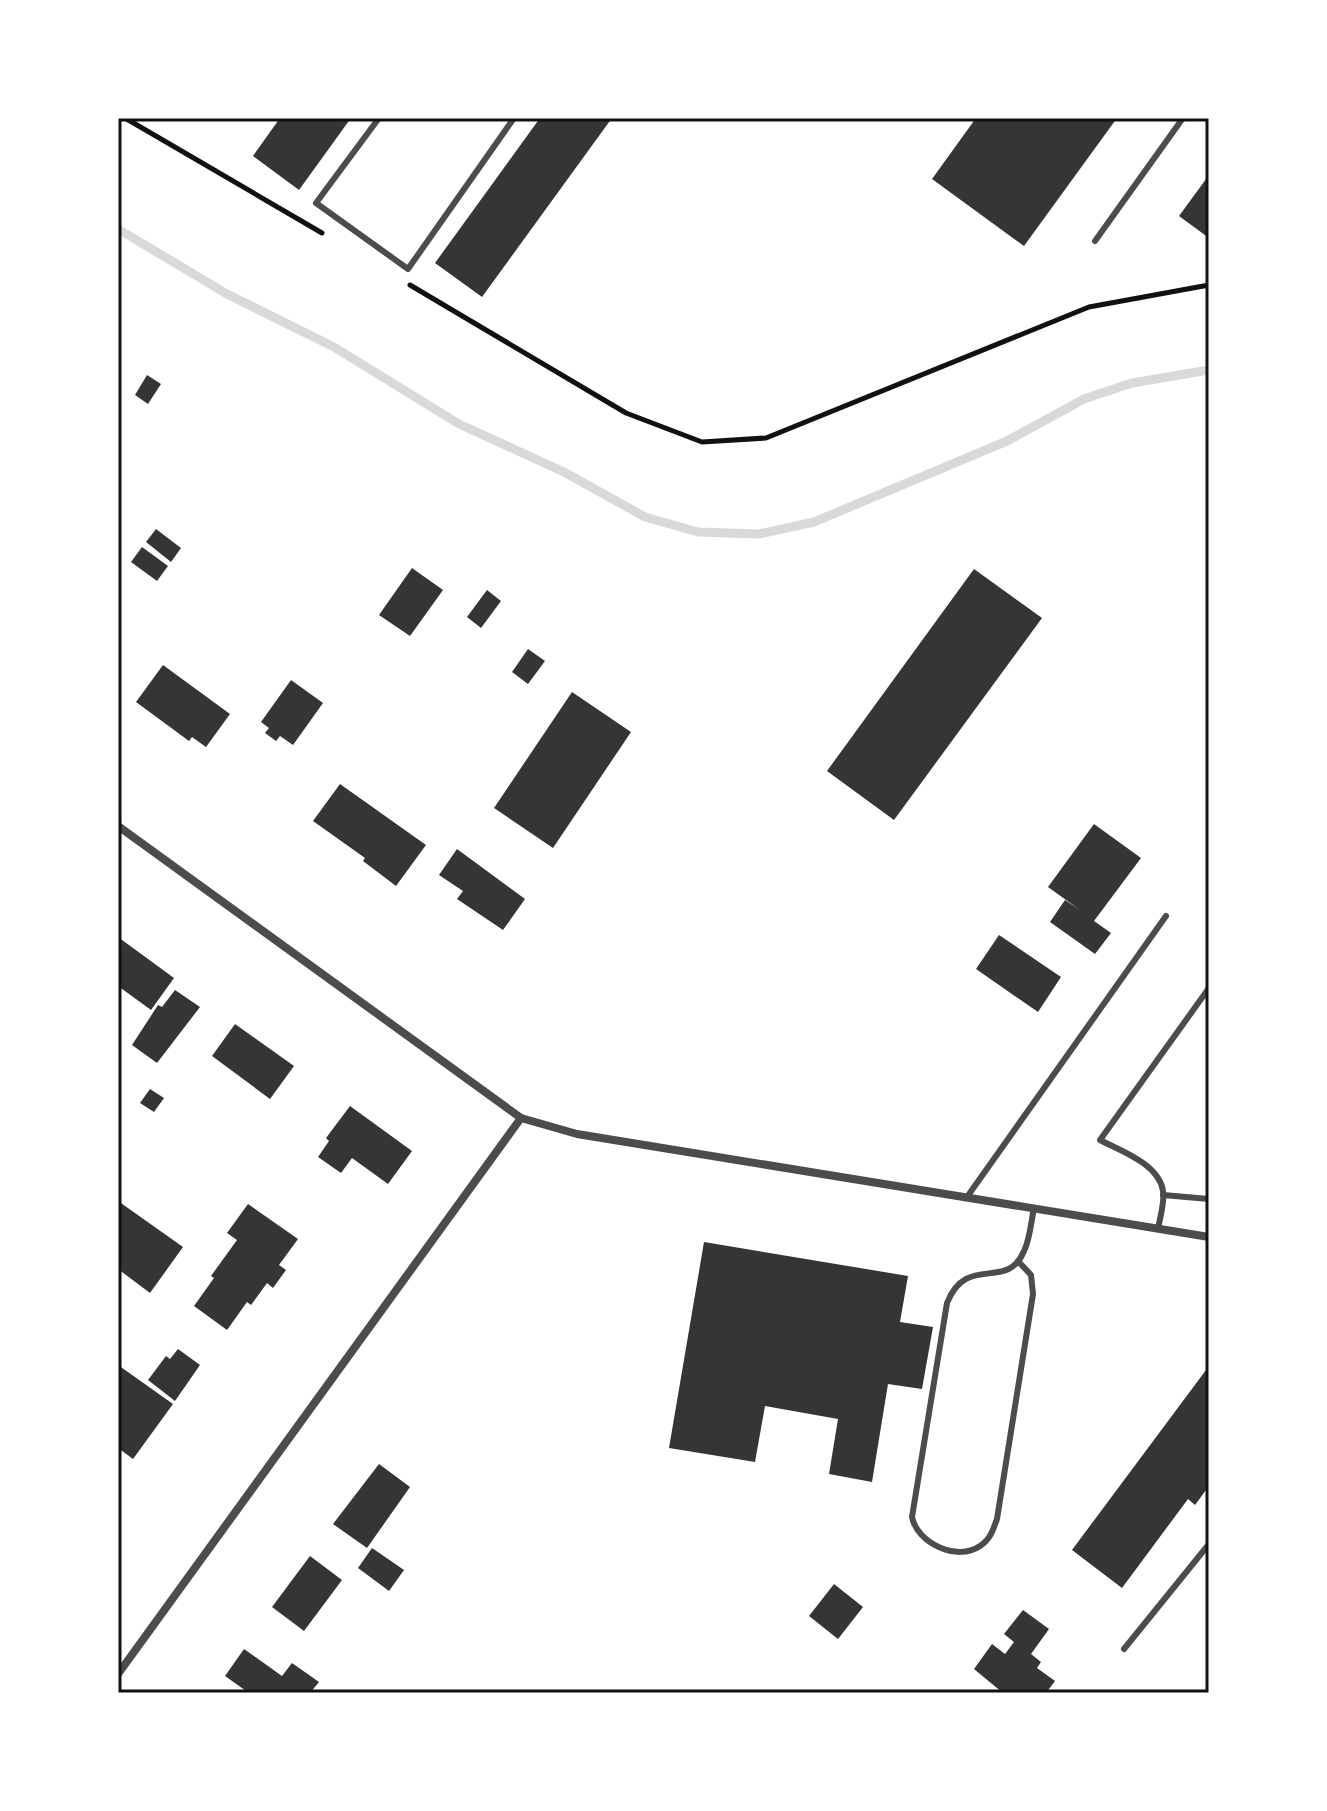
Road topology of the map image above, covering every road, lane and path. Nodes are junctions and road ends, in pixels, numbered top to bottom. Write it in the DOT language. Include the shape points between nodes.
graph roads {
  1 [pos="125,118"];
  2 [pos="379,118"];
  3 [pos="514,118"];
  4 [pos="1183,118"];
  5 [pos="332,239"];
  6 [pos="1095,241"];
  7 [pos="399,278"];
  8 [pos="1209,285"];
  9 [pos="118,826"];
  10 [pos="1166,916"];
  11 [pos="1209,988"];
  12 [pos="521,1118"];
  13 [pos="1163,1195"];
  14 [pos="967,1197"];
  15 [pos="1209,1199"];
  16 [pos="1034,1208"];
  17 [pos="1158,1229"];
  18 [pos="1209,1237"];
  19 [pos="1018,1261"];
  20 [pos="1209,1544"];
  21 [pos="1124,1649"];
  22 [pos="118,1674"];
  1 -- 5 [label="path"];
  2 -- 3 [label="lane" via="316,203 408,269"];
  4 -- 6 [label="lane"];
  7 -- 8 [label="path" via="626,413 702,442 766,438 1089,307"];
  9 -- 12 [label="street"];
  10 -- 14 [label="lane"];
  11 -- 13 [label="lane" via="1100,1140 1144,1164 1159,1178"];
  12 -- 14 [label="street" via="577,1134"];
  12 -- 22 [label="street"];
  13 -- 15 [label="lane"];
  13 -- 17 [label="lane"];
  14 -- 16 [label="street"];
  16 -- 17 [label="street"];
  16 -- 19 [label="lane"];
  17 -- 18 [label="street"];
  19 -- 19 [label="lane" via="1005,1271 966,1277 947,1303 912,1517 920,1533 939,1548 972,1550 991,1535 997,1519 1033,1294 1031,1275"];
  20 -- 21 [label="lane"];
}
